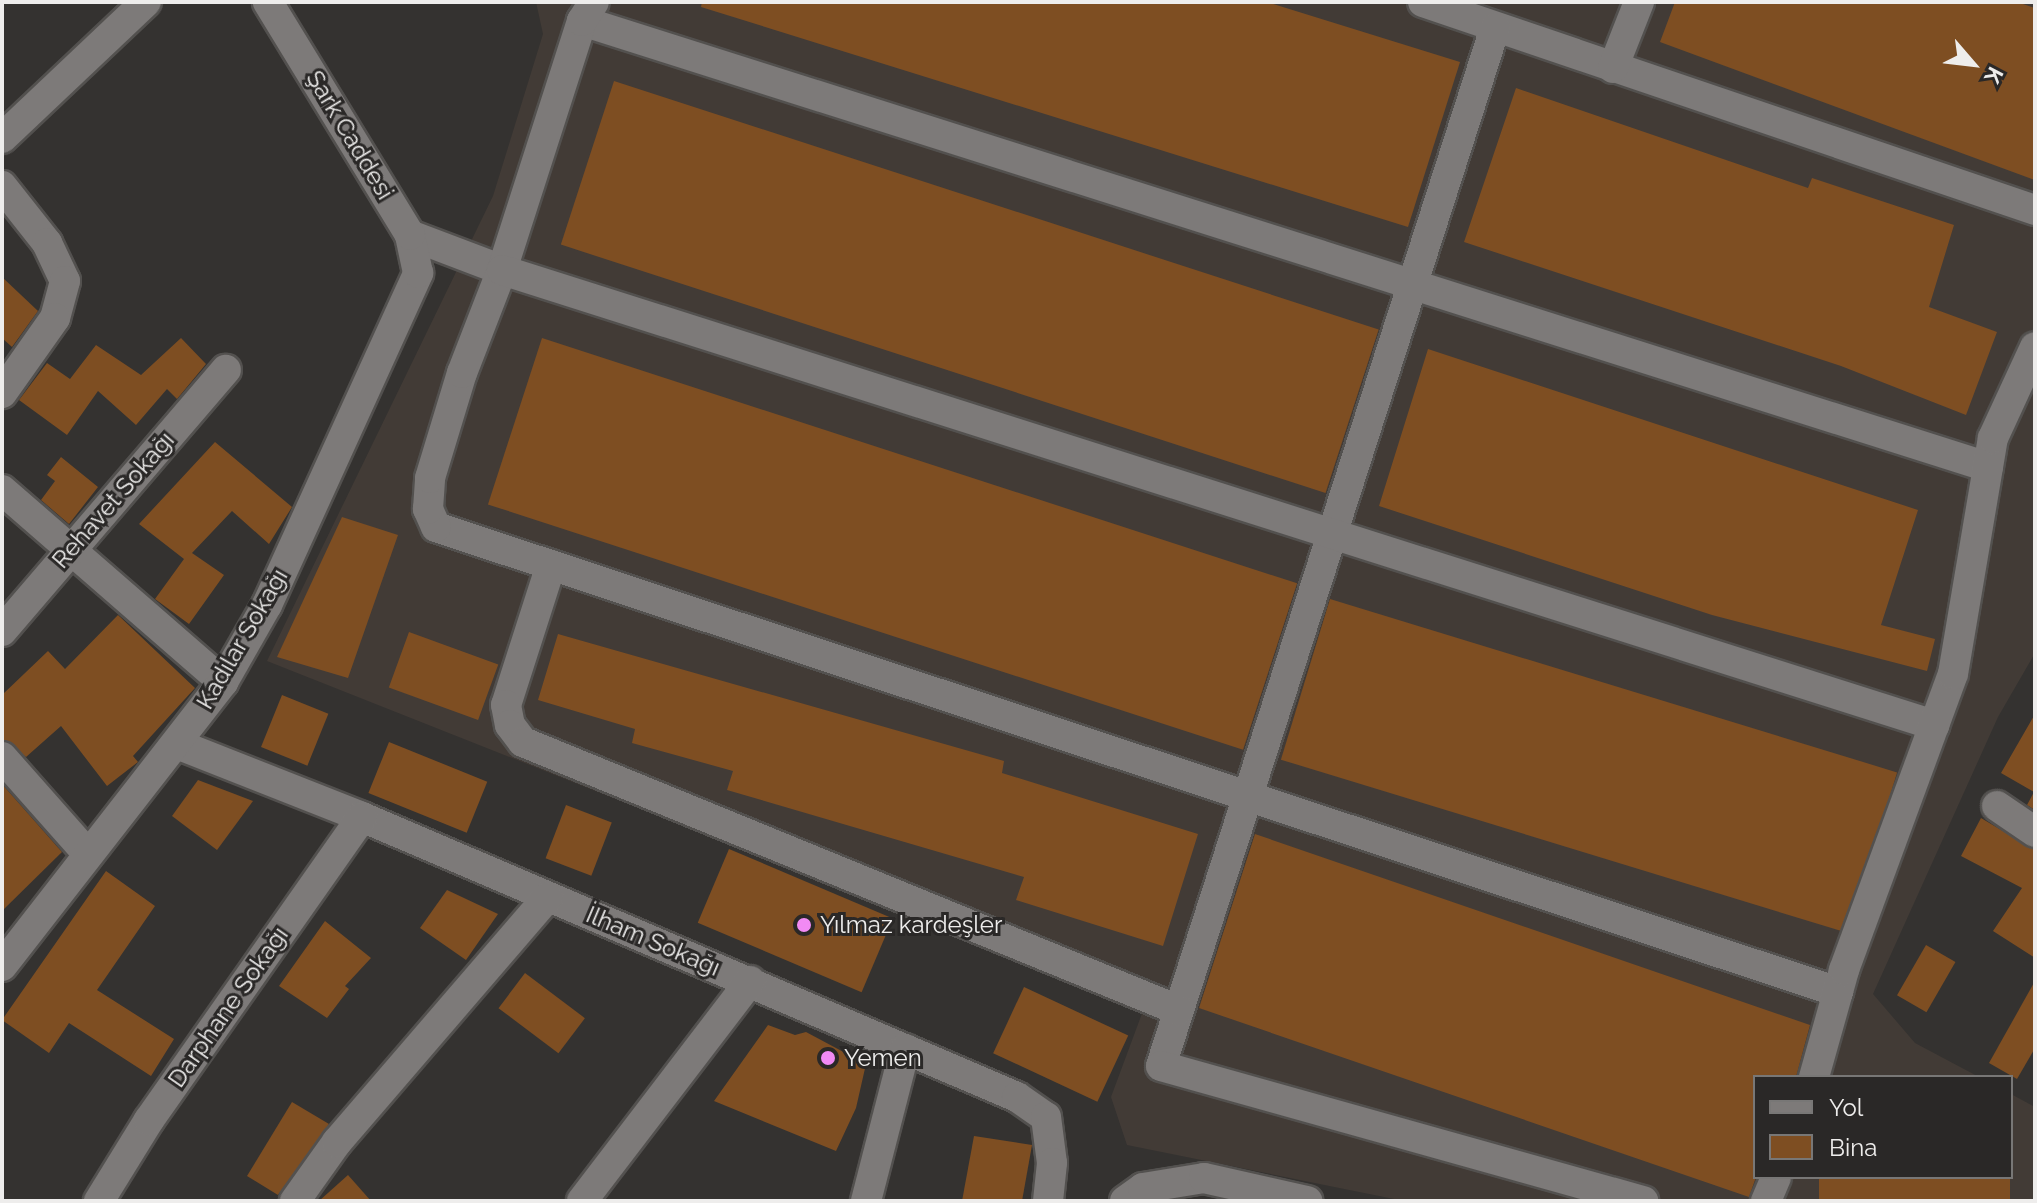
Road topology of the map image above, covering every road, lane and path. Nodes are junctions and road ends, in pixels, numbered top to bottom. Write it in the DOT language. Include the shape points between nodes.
graph roads {
  1 [pos="146,2"];
  2 [pos="268,2"];
  3 [pos="1423,2"];
  4 [pos="1639,2"];
  5 [pos="588,11"];
  6 [pos="1495,28"];
  7 [pos="1613,68"];
  8 [pos="2,138"];
  9 [pos="2,186"];
  10 [pos="2035,210"];
  11 [pos="410,235"];
  12 [pos="502,270"];
  13 [pos="418,273"];
  14 [pos="1411,283"];
  15 [pos="2035,347"];
  16 [pos="226,370"];
  17 [pos="2,393"];
  18 [pos="1988,467"];
  19 [pos="2,490"];
  20 [pos="1329,537"];
  21 [pos="70,547"];
  22 [pos="551,565"];
  23 [pos="2,631"];
  24 [pos="223,682"];
  25 [pos="1934,725"];
  26 [pos="177,744"];
  27 [pos="2,757"];
  28 [pos="1247,795"];
  29 [pos="1997,806"];
  30 [pos="362,817"];
  31 [pos="2035,832"];
  32 [pos="87,853"];
  33 [pos="548,897"];
  34 [pos="2,966"];
  35 [pos="750,981"];
  36 [pos="1838,992"];
  37 [pos="1178,1010"];
  38 [pos="905,1049"];
  39 [pos="1815,1075"];
  40 [pos="1775,1179"];
  41 [pos="1243,1187"];
  42 [pos="99,1201"];
  43 [pos="295,1201"];
  44 [pos="582,1201"];
  45 [pos="866,1201"];
  46 [pos="1048,1201"];
  47 [pos="1125,1201"];
  48 [pos="1216,1201"];
  49 [pos="1307,1201"];
  50 [pos="1643,1201"];
  51 [pos="1766,1201"];
  1 -- 8 [label="street"];
  2 -- 11 [label="street, Şark Caddesi"];
  3 -- 6 [label="street"];
  4 -- 7 [label="street"];
  5 -- 12 [label="street"];
  5 -- 14 [label="street"];
  6 -- 7 [label="street"];
  6 -- 14 [label="street"];
  7 -- 10 [label="street"];
  9 -- 17 [label="street" via="47,243 65,281 55,318"];
  11 -- 12 [label="street"];
  11 -- 13 [label="street, Şark Caddesi"];
  12 -- 20 [label="street"];
  12 -- 22 [label="street" via="434,463 428,509 436,527"];
  13 -- 24 [label="street, Kadılar Sokağı" via="267,605"];
  14 -- 18 [label="street"];
  14 -- 20 [label="street"];
  15 -- 18 [label="street" via="1993,438"];
  16 -- 21 [label="street, Rehavet Sokağı"];
  18 -- 25 [label="street" via="1953,674"];
  19 -- 21 [label="street"];
  20 -- 25 [label="street"];
  20 -- 28 [label="street"];
  21 -- 23 [label="street, Rehavet Sokağı"];
  21 -- 24 [label="street"];
  22 -- 28 [label="street"];
  22 -- 37 [label="street" via="506,705 510,725 523,742"];
  24 -- 26 [label="street, Kadılar Sokağı"];
  25 -- 36 [label="street"];
  26 -- 30 [label="street, İlham Sokağı"];
  26 -- 32 [label="street, Kadılar Sokağı"];
  27 -- 32 [label="street"];
  28 -- 36 [label="street"];
  28 -- 37 [label="street"];
  29 -- 31 [label="street"];
  30 -- 33 [label="street, İlham Sokağı"];
  30 -- 42 [label="street, Darphane Sokağı" via="149,1120"];
  32 -- 34 [label="street, Kadılar Sokağı"];
  33 -- 35 [label="street, İlham Sokağı"];
  33 -- 43 [label="street" via="337,1142"];
  35 -- 38 [label="street, İlham Sokağı"];
  35 -- 44 [label="street"];
  36 -- 39 [label="street"];
  37 -- 50 [label="street" via="1161,1066"];
  38 -- 45 [label="street"];
  38 -- 46 [label="street, İlham Sokağı" via="1017,1097 1046,1117 1052,1163"];
  40 -- 51 [label="street"];
  41 -- 47 [label="street" via="1204,1178 1143,1188"];
  41 -- 48 [label="street"];
  41 -- 49 [label="street"];
}
